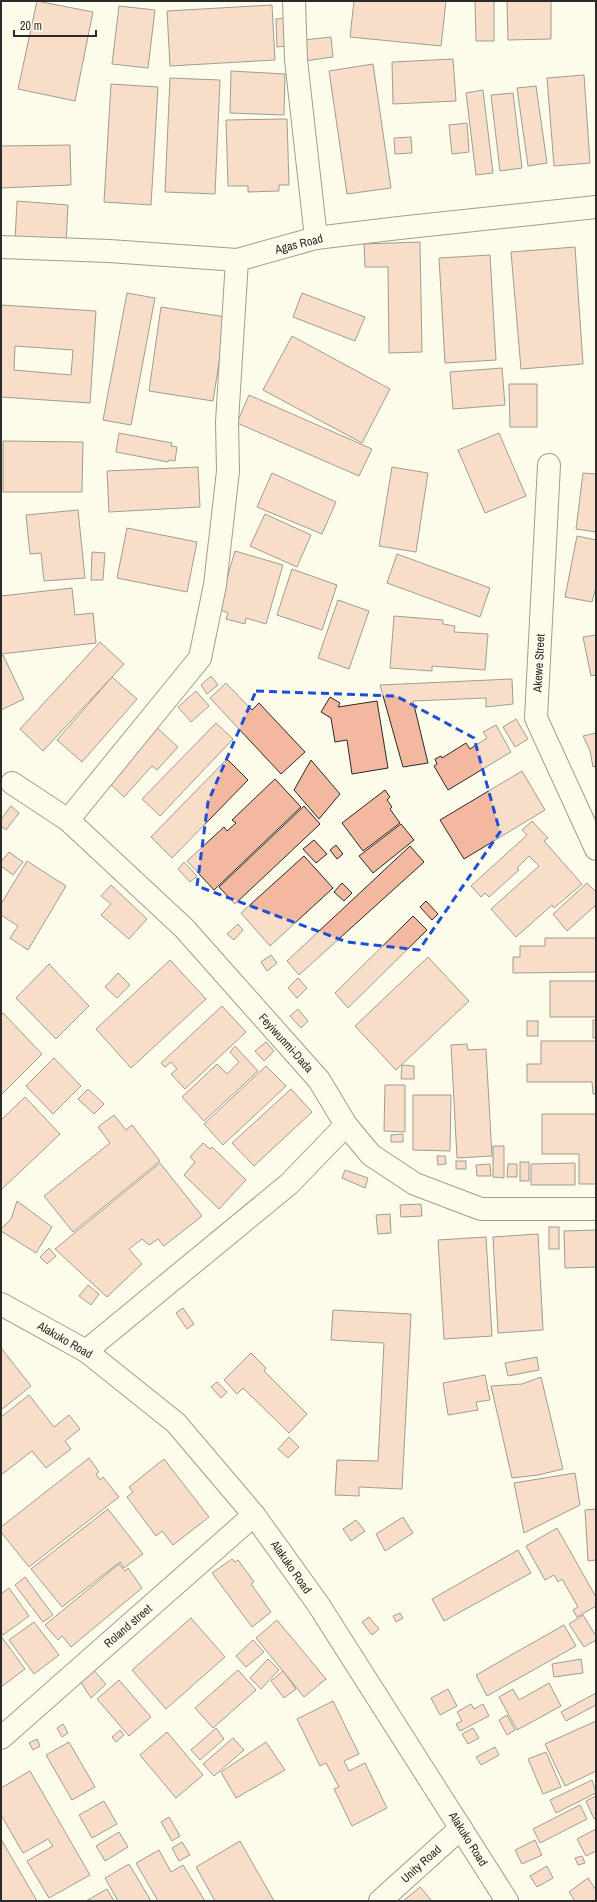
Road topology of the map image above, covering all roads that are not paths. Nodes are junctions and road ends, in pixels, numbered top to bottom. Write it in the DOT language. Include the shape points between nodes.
graph roads {
  1 [pos="294,1"];
  2 [pos="596,207"];
  3 [pos="316,238"];
  4 [pos="1,247"];
  5 [pos="237,260"];
  6 [pos="549,465"];
  7 [pos="12,783"];
  8 [pos="68,820"];
  9 [pos="596,849"];
  10 [pos="346,1125"];
  11 [pos="596,1209"];
  12 [pos="1,1304"];
  13 [pos="86,1351"];
  14 [pos="254,1515"];
  15 [pos="1,1738"];
  16 [pos="462,1828"];
  17 [pos="380,1901"];
  18 [pos="507,1901"];
  1 -- 3 [label="street" via="296,60"];
  2 -- 3 [label="street, Agas Road"];
  3 -- 5 [label="street, Agas Road"];
  4 -- 5 [label="street, Agas Road"];
  5 -- 8 [label="street" via="227,422 228,470 215,585 200,658"];
  6 -- 9 [label="street, Akewe Street" via="536,718"];
  7 -- 8 [label="street, Feyiwunmi-Dada"];
  8 -- 10 [label="street, Feyiwunmi-Dada" via="184,928 319,1080"];
  10 -- 11 [label="street, Feyiwunmi-Dada" via="372,1155 415,1184 481,1209"];
  10 -- 13 [label="street" via="289,1184"];
  12 -- 13 [label="street, Alakuko Road"];
  13 -- 14 [label="street, Alakuko Road" via="176,1423"];
  14 -- 15 [label="street, Roland street"];
  14 -- 16 [label="street, Alakuko Road" via="318,1604"];
  16 -- 17 [label="street, Unity Road"];
  16 -- 18 [label="street, Alakuko Road"];
}
